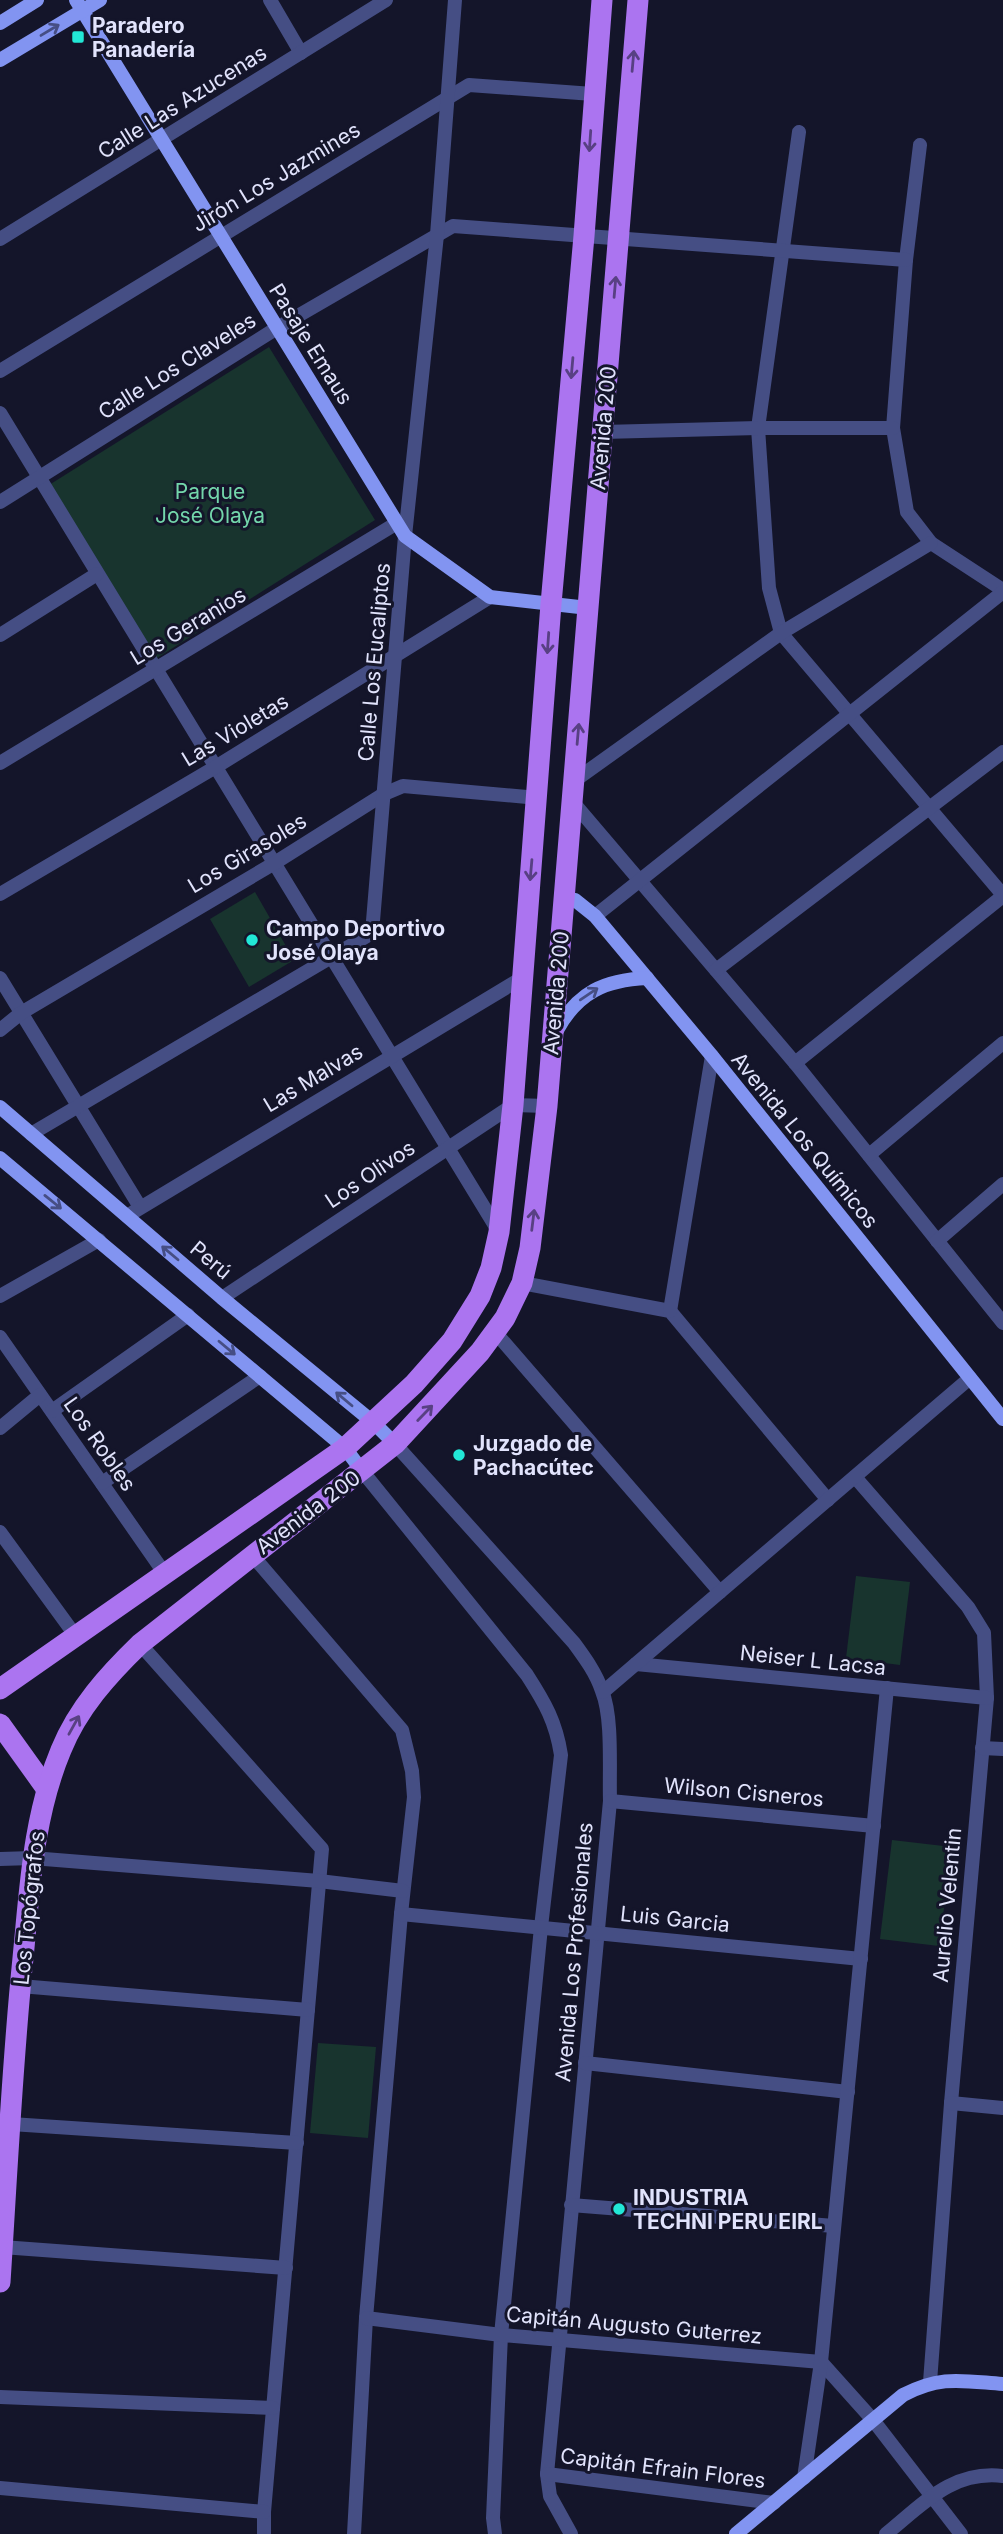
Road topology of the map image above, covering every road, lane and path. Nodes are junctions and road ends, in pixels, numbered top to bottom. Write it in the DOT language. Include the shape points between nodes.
graph roads {
  1 [pos="37,0"];
  2 [pos="100,0"];
  3 [pos="270,0"];
  4 [pos="386,0"];
  5 [pos="455,0"];
  6 [pos="602,0"];
  7 [pos="638,0"];
  8 [pos="79,5"];
  9 [pos="0,23"];
  10 [pos="301,53"];
  11 [pos="0,60"];
  12 [pos="593,94"];
  13 [pos="447,97"];
  14 [pos="799,132"];
  15 [pos="161,139"];
  16 [pos="920,145"];
  17 [pos="220,235"];
  18 [pos="437,235"];
  19 [pos="584,236"];
  20 [pos="0,239"];
  21 [pos="619,239"];
  22 [pos="782,251"];
  23 [pos="906,260"];
  24 [pos="277,328"];
  25 [pos="0,371"];
  26 [pos="0,413"];
  27 [pos="758,428"];
  28 [pos="893,428"];
  29 [pos="603,432"];
  30 [pos="39,478"];
  31 [pos="0,502"];
  32 [pos="397,523"];
  33 [pos="405,536"];
  34 [pos="931,543"];
  35 [pos="97,574"];
  36 [pos="1003,591"];
  37 [pos="490,597"];
  38 [pos="551,604"];
  39 [pos="588,608"];
  40 [pos="781,633"];
  41 [pos="0,635"];
  42 [pos="395,656"];
  43 [pos="156,670"];
  44 [pos="850,713"];
  45 [pos="1003,752"];
  46 [pos="0,763"];
  47 [pos="215,768"];
  48 [pos="573,791"];
  49 [pos="384,794"];
  50 [pos="538,798"];
  51 [pos="928,809"];
  52 [pos="273,863"];
  53 [pos="639,881"];
  54 [pos="0,894"];
  55 [pos="1003,896"];
  56 [pos="565,900"];
  57 [pos="595,916"];
  58 [pos="330,958"];
  59 [pos="716,970"];
  60 [pos="0,978"];
  61 [pos="522,978"];
  62 [pos="647,978"];
  63 [pos="22,1013"];
  64 [pos="0,1030"];
  65 [pos="552,1041"];
  66 [pos="1003,1043"];
  67 [pos="390,1056"];
  68 [pos="712,1056"];
  69 [pos="794,1063"];
  70 [pos="513,1105"];
  71 [pos="79,1106"];
  72 [pos="547,1106"];
  73 [pos="0,1107"];
  74 [pos="31,1134"];
  75 [pos="446,1149"];
  76 [pos="869,1155"];
  77 [pos="0,1158"];
  78 [pos="1003,1184"];
  79 [pos="140,1207"];
  80 [pos="127,1216"];
  81 [pos="499,1232"];
  82 [pos="100,1240"];
  83 [pos="937,1241"];
  84 [pos="522,1283"];
  85 [pos="0,1296"];
  86 [pos="222,1297"];
  87 [pos="670,1311"];
  88 [pos="188,1315"];
  89 [pos="1003,1323"];
  90 [pos="495,1332"];
  91 [pos="0,1337"];
  92 [pos="260,1376"];
  93 [pos="970,1378"];
  94 [pos="40,1395"];
  95 [pos="52,1411"];
  96 [pos="1003,1419"];
  97 [pos="374,1423"];
  98 [pos="0,1428"];
  99 [pos="395,1444"];
  100 [pos="345,1448"];
  101 [pos="363,1472"];
  102 [pos="855,1478"];
  103 [pos="102,1483"];
  104 [pos="828,1500"];
  105 [pos="0,1532"];
  106 [pos="251,1555"];
  107 [pos="165,1574"];
  108 [pos="720,1592"];
  109 [pos="75,1635"];
  110 [pos="140,1644"];
  111 [pos="636,1664"];
  112 [pos="887,1688"];
  113 [pos="0,1689"];
  114 [pos="603,1692"];
  115 [pos="987,1698"];
  116 [pos="0,1724"];
  117 [pos="982,1748"];
  118 [pos="1003,1749"];
  119 [pos="47,1788"];
  120 [pos="610,1801"];
  121 [pos="874,1826"];
  122 [pos="32,1858"];
  123 [pos="0,1859"];
  124 [pos="319,1881"];
  125 [pos="403,1891"];
  126 [pos="401,1914"];
  127 [pos="541,1927"];
  128 [pos="597,1932"];
  129 [pos="861,1959"];
  130 [pos="20,1986"];
  131 [pos="308,2010"];
  132 [pos="585,2063"];
  133 [pos="848,2092"];
  134 [pos="951,2103"];
  135 [pos="1003,2108"];
  136 [pos="10,2124"];
  137 [pos="297,2143"];
  138 [pos="571,2205"];
  139 [pos="2,2214"];
  140 [pos="834,2227"];
  141 [pos="2,2248"];
  142 [pos="286,2268"];
  143 [pos="0,2281"];
  144 [pos="366,2318"];
  145 [pos="501,2335"];
  146 [pos="558,2340"];
  147 [pos="821,2362"];
  148 [pos="930,2382"];
  149 [pos="1003,2384"];
  150 [pos="0,2397"];
  151 [pos="273,2409"];
  152 [pos="873,2420"];
  153 [pos="547,2474"];
  154 [pos="1003,2476"];
  155 [pos="804,2478"];
  156 [pos="0,2488"];
  157 [pos="932,2496"];
  158 [pos="774,2503"];
  159 [pos="264,2512"];
  160 [pos="264,2534"];
  161 [pos="354,2534"];
  162 [pos="495,2534"];
  163 [pos="571,2534"];
  164 [pos="736,2534"];
  165 [pos="886,2534"];
  166 [pos="961,2534"];
  1 -- 9 [label="main road"];
  2 -- 8 [label="main road"];
  3 -- 10 [label="street"];
  4 -- 10 [label="street, Calle Las Azucenas"];
  5 -- 13 [label="street, Calle Los Eucaliptos"];
  6 -- 12 [label="main road, Avenida 200"];
  21 -- 7 [label="main road, Avenida 200, one-way"];
  11 -- 8 [label="main road, one-way"];
  8 -- 15 [label="main road, Pasaje Emaus"];
  10 -- 15 [label="street, Calle Las Azucenas"];
  12 -- 13 [label="street, Jirón Los Jazmines" via="469,85"];
  12 -- 19 [label="main road, Avenida 200, one-way"];
  13 -- 17 [label="street, Jirón Los Jazmines"];
  13 -- 18 [label="street, Calle Los Eucaliptos"];
  14 -- 22 [label="street"];
  15 -- 17 [label="main road, Pasaje Emaus"];
  15 -- 20 [label="street, Calle Las Azucenas"];
  16 -- 23 [label="street"];
  17 -- 24 [label="main road, Pasaje Emaus"];
  17 -- 25 [label="street, Jirón Los Jazmines"];
  18 -- 19 [label="street, Calle Los Claveles" via="453,226"];
  18 -- 24 [label="street, Calle Los Claveles"];
  18 -- 33 [label="street, Calle Los Eucaliptos"];
  19 -- 21 [label="street, Calle Los Claveles"];
  19 -- 38 [label="main road, Avenida 200, one-way"];
  21 -- 22 [label="street, Calle Los Claveles"];
  29 -- 21 [label="main road, Avenida 200, one-way"];
  22 -- 23 [label="street, Calle Los Claveles"];
  22 -- 27 [label="street"];
  23 -- 28 [label="street"];
  24 -- 30 [label="street, Calle Los Claveles"];
  24 -- 32 [label="main road, Pasaje Emaus"];
  26 -- 30 [label="street"];
  27 -- 28 [label="street"];
  27 -- 29 [label="street"];
  27 -- 40 [label="street" via="769,588"];
  28 -- 34 [label="street" via="907,512"];
  29 -- 39 [label="main road, Avenida 200"];
  30 -- 31 [label="street, Calle Los Claveles"];
  30 -- 35 [label="street"];
  32 -- 33 [label="main road, Pasaje Emaus"];
  32 -- 43 [label="street, Los Geranios"];
  33 -- 37 [label="main road, Pasaje Emaus"];
  33 -- 42 [label="street, Calle Los Eucaliptos"];
  34 -- 36 [label="street"];
  34 -- 40 [label="street"];
  35 -- 41 [label="street"];
  35 -- 43 [label="street"];
  36 -- 44 [label="street"];
  37 -- 38 [label="main road, Pasaje Emaus"];
  37 -- 42 [label="street, Las Violetas"];
  38 -- 39 [label="main road, Pasaje Emaus"];
  38 -- 50 [label="main road, Avenida 200, one-way"];
  48 -- 39 [label="main road, Avenida 200, one-way"];
  40 -- 44 [label="street"];
  40 -- 48 [label="street"];
  42 -- 47 [label="street, Las Violetas"];
  42 -- 49 [label="street, Calle Los Eucaliptos"];
  43 -- 46 [label="street, Los Geranios"];
  43 -- 47 [label="street"];
  44 -- 51 [label="street"];
  44 -- 53 [label="street"];
  45 -- 51 [label="street"];
  47 -- 52 [label="street"];
  47 -- 54 [label="street, Las Violetas"];
  48 -- 53 [label="street"];
  48 -- 56 [label="main road, Avenida 200"];
  49 -- 50 [label="street, Los Girasoles" via="403,786"];
  49 -- 52 [label="street, Los Girasoles"];
  49 -- 58 [label="street, Calle Los Eucaliptos" via="372,933"];
  50 -- 61 [label="main road, Avenida 200, one-way"];
  51 -- 55 [label="street"];
  51 -- 59 [label="street"];
  52 -- 58 [label="street"];
  52 -- 63 [label="street, Los Girasoles"];
  53 -- 57 [label="street"];
  53 -- 59 [label="street"];
  55 -- 69 [label="street"];
  56 -- 57 [label="main road, Avenida Los Químicos" via="575,900"];
  56 -- 65 [label="main road, Avenida 200"];
  57 -- 62 [label="main road, Avenida Los Químicos"];
  58 -- 67 [label="street"];
  58 -- 71 [label="street, Calle Los Eucaliptos"];
  59 -- 69 [label="street"];
  60 -- 63 [label="street"];
  61 -- 67 [label="street, Las Malvas"];
  61 -- 70 [label="main road, Avenida 200"];
  65 -- 62 [label="main road, one-way" via="581,998 624,979"];
  62 -- 68 [label="main road, Avenida Los Químicos"];
  63 -- 64 [label="street, Los Girasoles"];
  63 -- 71 [label="street"];
  65 -- 72 [label="main road, Avenida 200"];
  66 -- 76 [label="street"];
  67 -- 75 [label="street"];
  67 -- 79 [label="street, Las Malvas"];
  68 -- 87 [label="street"];
  68 -- 93 [label="main road, Avenida Los Químicos"];
  69 -- 76 [label="street"];
  70 -- 72 [label="street"];
  70 -- 75 [label="street, Los Olivos"];
  70 -- 81 [label="main road, Avenida 200"];
  71 -- 74 [label="street, Calle Los Eucaliptos"];
  71 -- 79 [label="street"];
  84 -- 72 [label="main road, Avenida 200, one-way"];
  73 -- 74 [label="main road, Perú"];
  74 -- 80 [label="main road, Perú"];
  75 -- 81 [label="street"];
  75 -- 86 [label="street, Los Olivos"];
  76 -- 83 [label="street"];
  77 -- 82 [label="main road, one-way"];
  78 -- 83 [label="street"];
  79 -- 80 [label="street, Las Malvas"];
  86 -- 80 [label="main road, Perú, one-way"];
  81 -- 97 [label="main road, Avenida 200" via="491,1268 470,1314 452,1341"];
  82 -- 85 [label="street"];
  82 -- 88 [label="main road"];
  83 -- 89 [label="street"];
  84 -- 87 [label="street"];
  84 -- 90 [label="main road, Avenida 200"];
  97 -- 86 [label="main road, Perú, one-way"];
  87 -- 104 [label="street"];
  88 -- 92 [label="main road, one-way"];
  88 -- 95 [label="street"];
  99 -- 90 [label="main road, Avenida 200, one-way" via="449,1389"];
  90 -- 108 [label="street"];
  91 -- 94 [label="street, Los Robles"];
  92 -- 100 [label="main road"];
  92 -- 103 [label="street"];
  93 -- 96 [label="main road, Avenida Los Químicos"];
  93 -- 102 [label="street"];
  94 -- 95 [label="street, Los Robles"];
  94 -- 98 [label="street"];
  95 -- 103 [label="street, Los Robles"];
  97 -- 99 [label="main road, Perú"];
  97 -- 100 [label="main road, Avenida 200"];
  99 -- 101 [label="main road, Avenida 200"];
  99 -- 114 [label="street, Avenida Los Profesionales" via="573,1643 592,1667"];
  100 -- 101 [label="main road"];
  100 -- 107 [label="main road, Avenida 200"];
  101 -- 106 [label="main road, Avenida 200"];
  101 -- 127 [label="street, Avenida Los Profesionales" via="527,1675 557,1730 561,1755"];
  102 -- 104 [label="street"];
  102 -- 115 [label="street, Aurelio Velentin" via="968,1607 984,1633"];
  103 -- 107 [label="street, Los Robles"];
  104 -- 108 [label="street"];
  105 -- 109 [label="street"];
  106 -- 110 [label="main road, Avenida 200"];
  106 -- 125 [label="street" via="402,1730 414,1797"];
  107 -- 109 [label="main road, Avenida 200"];
  108 -- 111 [label="street"];
  109 -- 113 [label="main road, Avenida 200"];
  119 -- 110 [label="main road, Avenida 200, one-way" via="84,1707"];
  110 -- 124 [label="street" via="322,1849"];
  111 -- 112 [label="street, Neiser L Lacsa"];
  111 -- 114 [label="street"];
  112 -- 115 [label="street, Neiser L Lacsa"];
  112 -- 121 [label="street"];
  114 -- 120 [label="street, Avenida Los Profesionales"];
  115 -- 117 [label="street, Aurelio Velentin"];
  116 -- 119 [label="main road"];
  117 -- 118 [label="street"];
  117 -- 134 [label="street, Aurelio Velentin"];
  119 -- 122 [label="main road, Los Topógrafos"];
  120 -- 121 [label="street, Wilson Cisneros"];
  120 -- 128 [label="street, Avenida Los Profesionales"];
  121 -- 129 [label="street"];
  122 -- 123 [label="street"];
  122 -- 124 [label="street"];
  122 -- 130 [label="main road, Los Topógrafos"];
  124 -- 125 [label="street"];
  124 -- 131 [label="street"];
  125 -- 126 [label="street"];
  126 -- 127 [label="street, Luis Garcia"];
  126 -- 144 [label="street"];
  127 -- 128 [label="street, Luis Garcia"];
  127 -- 145 [label="street, Avenida Los Profesionales"];
  128 -- 129 [label="street, Luis Garcia"];
  128 -- 132 [label="street, Avenida Los Profesionales"];
  129 -- 133 [label="street"];
  130 -- 131 [label="street"];
  130 -- 136 [label="main road, Los Topógrafos"];
  131 -- 137 [label="street"];
  132 -- 133 [label="street"];
  132 -- 138 [label="street, Avenida Los Profesionales"];
  133 -- 140 [label="street"];
  134 -- 135 [label="street"];
  134 -- 148 [label="street, Aurelio Velentin"];
  136 -- 137 [label="street"];
  136 -- 139 [label="main road, Los Topógrafos"];
  137 -- 142 [label="street"];
  138 -- 140 [label="street"];
  138 -- 146 [label="street, Avenida Los Profesionales"];
  139 -- 141 [label="main road, Los Topógrafos"];
  140 -- 147 [label="street"];
  141 -- 142 [label="street"];
  141 -- 143 [label="main road, Los Topógrafos"];
  142 -- 151 [label="street"];
  144 -- 145 [label="street, Capitán Augusto Guterrez"];
  144 -- 161 [label="street"];
  145 -- 146 [label="street, Capitán Augusto Guterrez"];
  145 -- 162 [label="street, Avenida Los Profesionales"];
  146 -- 147 [label="street, Capitán Augusto Guterrez"];
  146 -- 153 [label="street, Avenida Los Profesionales"];
  147 -- 152 [label="street"];
  147 -- 155 [label="street"];
  148 -- 149 [label="main road"];
  148 -- 152 [label="main road" via="903,2395"];
  150 -- 151 [label="street"];
  151 -- 159 [label="street"];
  152 -- 155 [label="main road"];
  152 -- 157 [label="street"];
  153 -- 158 [label="street, Capitán Efrain Flores"];
  153 -- 163 [label="street, Avenida Los Profesionales" via="550,2497"];
  154 -- 157 [label="street" via="968,2476"];
  155 -- 158 [label="main road"];
  156 -- 159 [label="street"];
  157 -- 165 [label="street"];
  157 -- 166 [label="street"];
  158 -- 164 [label="main road"];
  159 -- 160 [label="street"];
}
